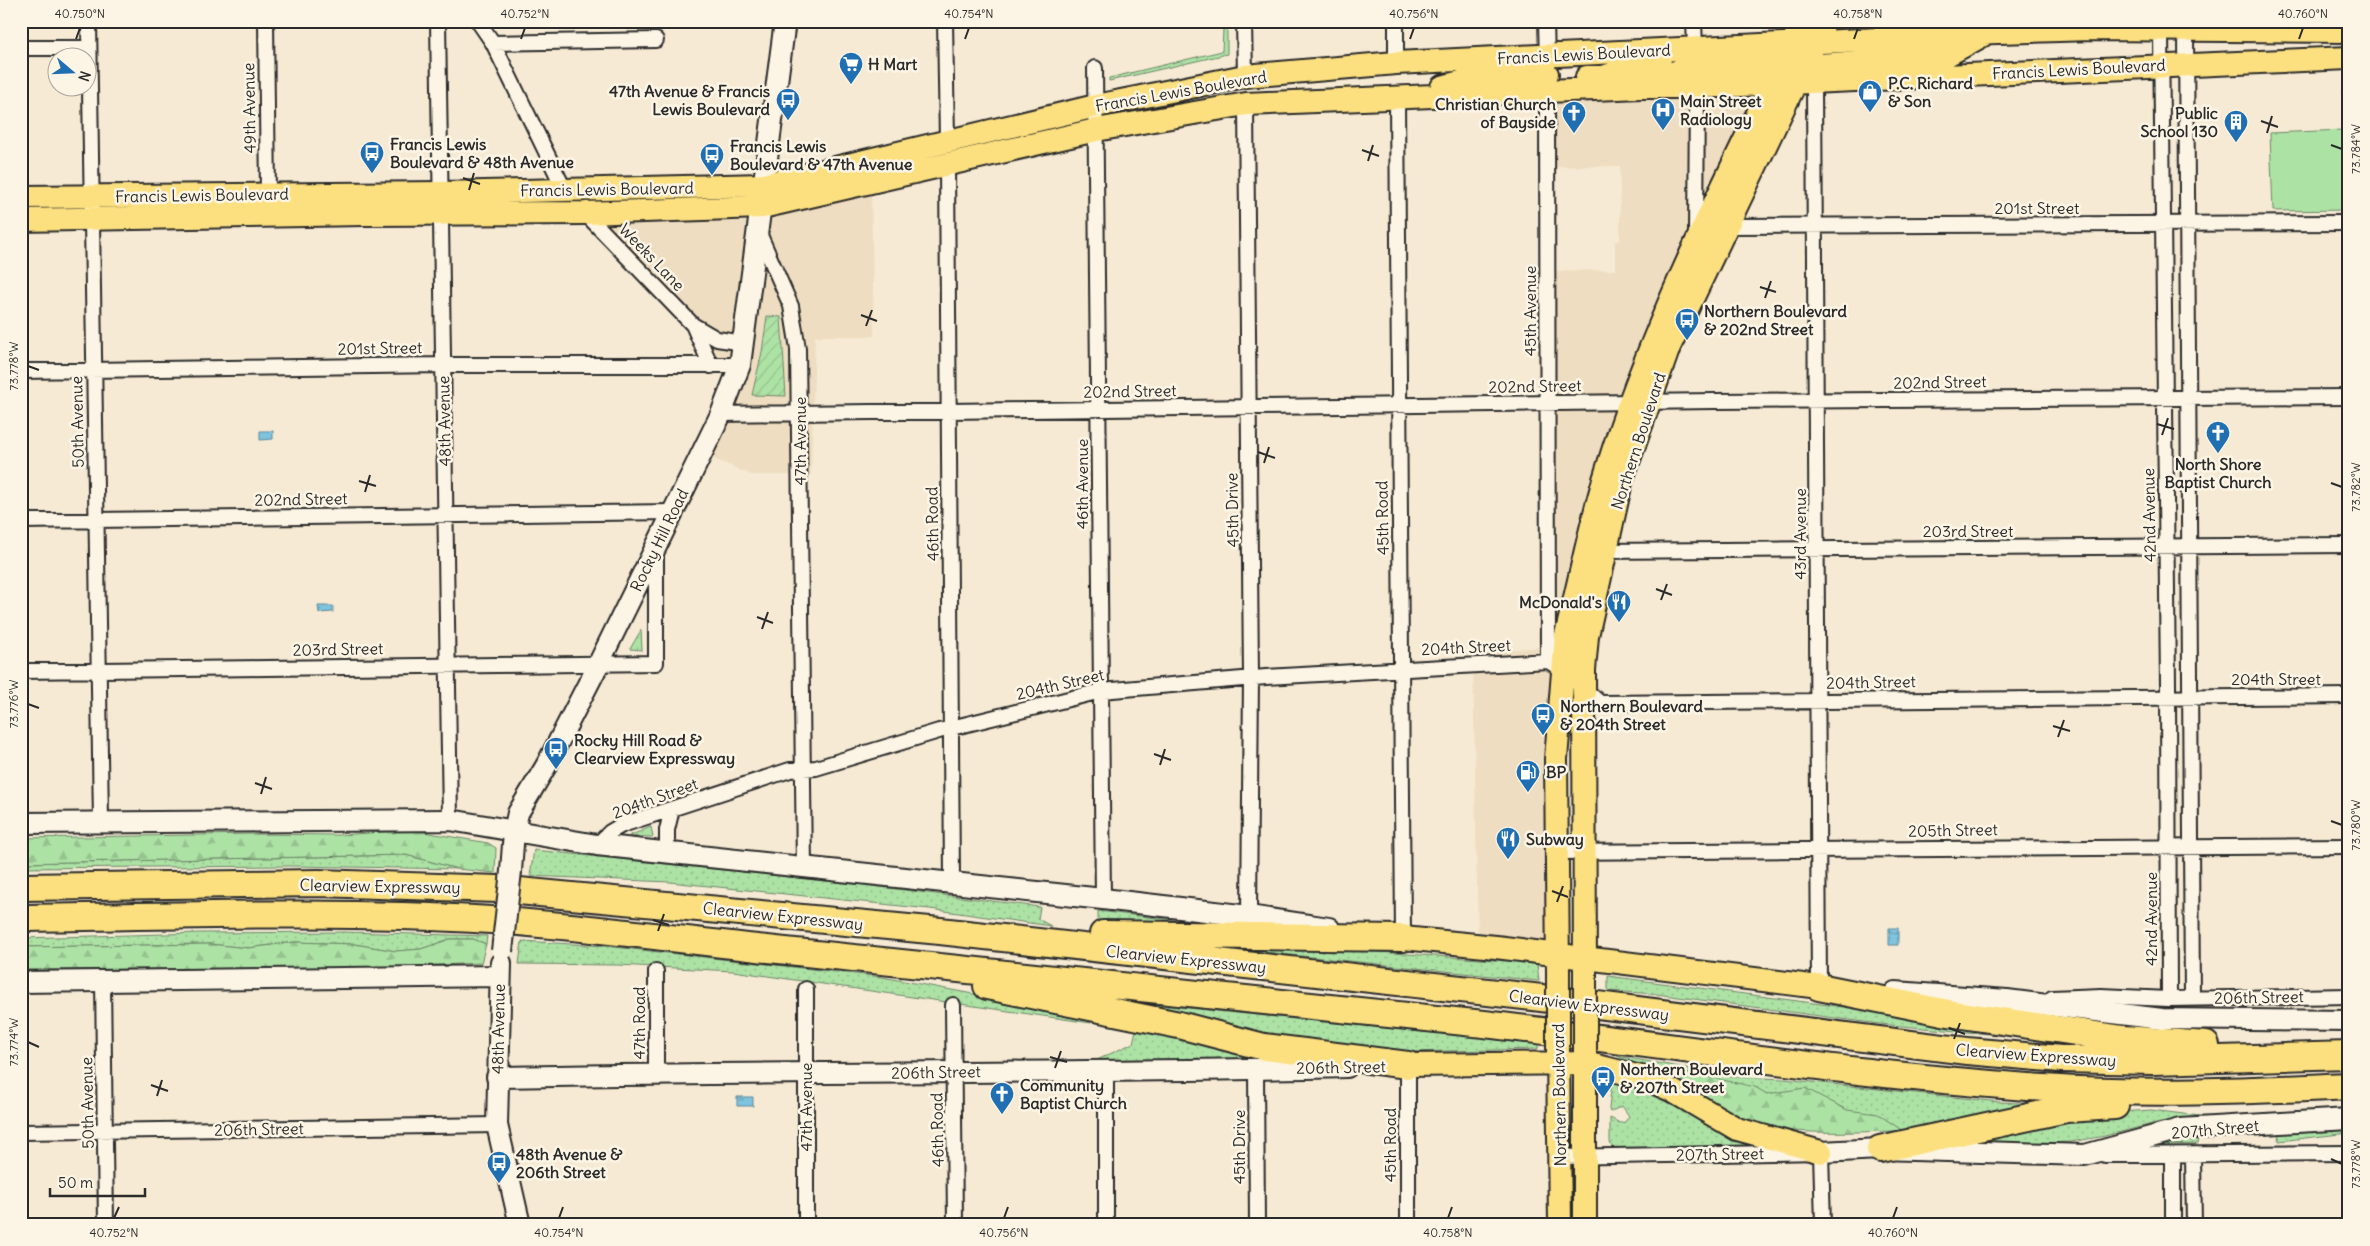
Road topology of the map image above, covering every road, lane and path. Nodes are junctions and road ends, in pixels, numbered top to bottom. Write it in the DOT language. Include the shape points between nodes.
graph roads {
  1 [pos="89,21"];
  2 [pos="266,21"];
  3 [pos="438,21"];
  4 [pos="478,21"];
  5 [pos="784,21"];
  6 [pos="945,21"];
  7 [pos="1244,21"];
  8 [pos="1396,21"];
  9 [pos="1546,21"];
  10 [pos="1694,21"];
  11 [pos="1803,21"];
  12 [pos="1825,21"];
  13 [pos="2092,25"];
  14 [pos="2271,26"];
  15 [pos="2161,30"];
  16 [pos="2186,30"];
  17 [pos="2349,31"];
  18 [pos="656,40"];
  19 [pos="493,42"];
  20 [pos="21,48"];
  21 [pos="48,48"];
  22 [pos="89,48"];
  23 [pos="1695,48"];
  24 [pos="2349,58"];
  25 [pos="1396,63"];
  26 [pos="2186,64"];
  27 [pos="1796,65"];
  28 [pos="2160,65"];
  29 [pos="1095,68"];
  30 [pos="1245,76"];
  31 [pos="1547,76"];
  32 [pos="1641,87"];
  33 [pos="1697,87"];
  34 [pos="90,98"];
  35 [pos="1397,98"];
  36 [pos="1246,104"];
  37 [pos="1096,106"];
  38 [pos="1096,130"];
  39 [pos="947,140"];
  40 [pos="948,165"];
  41 [pos="764,185"];
  42 [pos="565,191"];
  43 [pos="268,194"];
  44 [pos="21,197"];
  45 [pos="92,197"];
  46 [pos="441,203"];
  47 [pos="762,207"];
  48 [pos="585,213"];
  49 [pos="92,219"];
  50 [pos="21,220"];
  51 [pos="2349,223"];
  52 [pos="2186,224"];
  53 [pos="2162,225"];
  54 [pos="1726,226"];
  55 [pos="1816,227"];
  56 [pos="758,233"];
  57 [pos="1696,242"];
  58 [pos="693,325"];
  59 [pos="744,343"];
  60 [pos="443,365"];
  61 [pos="711,366"];
  62 [pos="740,366"];
  63 [pos="94,370"];
  64 [pos="21,371"];
  65 [pos="2165,397"];
  66 [pos="2187,397"];
  67 [pos="2349,397"];
  68 [pos="1817,400"];
  69 [pos="1640,402"];
  70 [pos="1548,404"];
  71 [pos="1398,405"];
  72 [pos="1248,407"];
  73 [pos="1099,409"];
  74 [pos="948,411"];
  75 [pos="800,412"];
  76 [pos="722,414"];
  77 [pos="672,512"];
  78 [pos="445,515"];
  79 [pos="97,520"];
  80 [pos="21,521"];
  81 [pos="656,545"];
  82 [pos="2349,545"];
  83 [pos="2167,547"];
  84 [pos="2188,547"];
  85 [pos="1818,550"];
  86 [pos="1596,552"];
  87 [pos="1577,636"];
  88 [pos="447,665"];
  89 [pos="598,665"];
  90 [pos="1556,665"];
  91 [pos="1401,668"];
  92 [pos="99,670"];
  93 [pos="21,671"];
  94 [pos="1251,678"];
  95 [pos="1584,688"];
  96 [pos="1101,691"];
  97 [pos="2168,696"];
  98 [pos="2349,696"];
  99 [pos="2189,697"];
  100 [pos="1819,700"];
  101 [pos="952,728"];
  102 [pos="802,770"];
  103 [pos="672,809"];
  104 [pos="450,820"];
  105 [pos="101,822"];
  106 [pos="21,824"];
  107 [pos="514,831"];
  108 [pos="596,846"];
  109 [pos="2168,846"];
  110 [pos="2192,846"];
  111 [pos="2349,846"];
  112 [pos="1820,849"];
  113 [pos="1557,852"];
  114 [pos="1584,852"];
  115 [pos="667,854"];
  116 [pos="804,869"];
  117 [pos="952,882"];
  118 [pos="21,887"];
  119 [pos="1102,899"];
  120 [pos="1249,916"];
  121 [pos="21,918"];
  122 [pos="940,931"];
  123 [pos="1403,938"];
  124 [pos="799,953"];
  125 [pos="1571,964"];
  126 [pos="656,972"];
  127 [pos="499,976"];
  128 [pos="104,981"];
  129 [pos="21,982"];
  130 [pos="1819,987"];
  131 [pos="806,989"];
  132 [pos="2349,996"];
  133 [pos="2192,998"];
  134 [pos="2169,999"];
  135 [pos="2007,1000"];
  136 [pos="953,1005"];
  137 [pos="2349,1021"];
  138 [pos="2349,1047"];
  139 [pos="1559,1055"];
  140 [pos="2349,1055"];
  141 [pos="1585,1057"];
  142 [pos="1408,1065"];
  143 [pos="1256,1069"];
  144 [pos="1106,1070"];
  145 [pos="954,1072"];
  146 [pos="656,1074"];
  147 [pos="805,1074"];
  148 [pos="497,1077"];
  149 [pos="2349,1087"];
  150 [pos="2349,1119"];
  151 [pos="497,1125"];
  152 [pos="105,1131"];
  153 [pos="21,1132"];
  154 [pos="1880,1149"];
  155 [pos="1821,1152"];
  156 [pos="2349,1153"];
  157 [pos="2085,1154"];
  158 [pos="2173,1154"];
  159 [pos="2193,1155"];
  160 [pos="1585,1156"];
  161 [pos="1559,1157"];
  162 [pos="106,1225"];
  163 [pos="520,1225"];
  164 [pos="806,1225"];
  165 [pos="956,1225"];
  166 [pos="1106,1225"];
  167 [pos="1257,1225"];
  168 [pos="1408,1225"];
  169 [pos="1560,1225"];
  170 [pos="1585,1225"];
  171 [pos="1823,1225"];
  172 [pos="2173,1225"];
  173 [pos="2194,1225"];
  1 -- 22 [label="street, 50th Avenue"];
  2 -- 43 [label="street, 49th Avenue"];
  3 -- 46 [label="street, 48th Avenue"];
  4 -- 19 [label="street"];
  5 -- 41 [label="street"];
  6 -- 39 [label="street"];
  7 -- 30 [label="street"];
  8 -- 25 [label="street"];
  9 -- 31 [label="street, 45th Avenue"];
  10 -- 23 [label="street"];
  11 -- 27 [label="main road, Northern Boulevard"];
  12 -- 27 [label="main road, Northern Boulevard"];
  13 -- 15 [label="main road, Francis Lewis Boulevard"];
  13 -- 27 [label="main road, Francis Lewis Boulevard" via="1989,32"];
  14 -- 16 [label="main road, Francis Lewis Boulevard"];
  14 -- 17 [label="main road, Francis Lewis Boulevard"];
  15 -- 16 [label="main road, Francis Lewis Boulevard"];
  15 -- 28 [label="street, 42nd Avenue"];
  16 -- 26 [label="street"];
  18 -- 19 [label="street"];
  19 -- 42 [label="street"];
  20 -- 21 [label="street"];
  23 -- 27 [label="main road, Francis Lewis Boulevard"];
  23 -- 31 [label="main road, Francis Lewis Boulevard"];
  24 -- 26 [label="main road, Francis Lewis Boulevard"];
  25 -- 30 [label="main road, Francis Lewis Boulevard"];
  25 -- 31 [label="main road, Francis Lewis Boulevard"];
  26 -- 28 [label="main road, Francis Lewis Boulevard"];
  26 -- 52 [label="street"];
  27 -- 28 [label="main road, Francis Lewis Boulevard"];
  27 -- 32 [label="main road" via="1687,67"];
  27 -- 33 [label="main road, Francis Lewis Boulevard"];
  27 -- 54 [label="main road, Northern Boulevard"];
  27 -- 55 [label="street, 43rd Avenue"];
  27 -- 57 [label="main road, Northern Boulevard"];
  28 -- 53 [label="street, 42nd Avenue"];
  29 -- 37 [label="street, 46th Avenue"];
  30 -- 37 [label="main road, Francis Lewis Boulevard"];
  31 -- 32 [label="main road, Francis Lewis Boulevard"];
  31 -- 35 [label="main road, Francis Lewis Boulevard"];
  31 -- 70 [label="street, 45th Avenue"];
  32 -- 33 [label="main road, Francis Lewis Boulevard"];
  33 -- 57 [label="street"];
  34 -- 45 [label="street, 50th Avenue"];
  35 -- 36 [label="main road, Francis Lewis Boulevard"];
  35 -- 71 [label="street, 45th Road"];
  36 -- 38 [label="main road, Francis Lewis Boulevard"];
  36 -- 72 [label="street, 45th Drive"];
  37 -- 38 [label="street, 46th Avenue"];
  37 -- 39 [label="main road, Francis Lewis Boulevard"];
  38 -- 40 [label="main road, Francis Lewis Boulevard"];
  38 -- 73 [label="street, 46th Avenue"];
  39 -- 41 [label="main road, Francis Lewis Boulevard"];
  40 -- 47 [label="main road, Francis Lewis Boulevard"];
  40 -- 74 [label="street, 46th Road"];
  41 -- 42 [label="main road, Francis Lewis Boulevard"];
  41 -- 47 [label="street"];
  42 -- 46 [label="main road, Francis Lewis Boulevard"];
  43 -- 45 [label="main road, Francis Lewis Boulevard"];
  43 -- 46 [label="main road, Francis Lewis Boulevard"];
  44 -- 45 [label="main road, Francis Lewis Boulevard"];
  45 -- 49 [label="street, 50th Avenue"];
  46 -- 48 [label="main road, Francis Lewis Boulevard"];
  46 -- 49 [label="main road, Francis Lewis Boulevard"];
  46 -- 60 [label="street, 48th Avenue"];
  47 -- 48 [label="main road, Francis Lewis Boulevard"];
  47 -- 56 [label="street"];
  48 -- 58 [label="street, Weeks Lane"];
  49 -- 50 [label="main road, Francis Lewis Boulevard"];
  49 -- 63 [label="street, 50th Avenue"];
  51 -- 52 [label="street, 201st Street"];
  52 -- 53 [label="street, 201st Street"];
  52 -- 66 [label="street"];
  53 -- 55 [label="street, 201st Street"];
  53 -- 65 [label="street, 42nd Avenue"];
  54 -- 55 [label="street, 201st Street"];
  54 -- 69 [label="main road, Northern Boulevard"];
  55 -- 68 [label="street, 43rd Avenue"];
  56 -- 59 [label="street, Rocky Hill Road"];
  56 -- 75 [label="street, 47th Avenue" via="791,306 798,349"];
  57 -- 69 [label="main road, Northern Boulevard" via="1647,359"];
  58 -- 59 [label="street, Weeks Lane" via="717,339"];
  58 -- 61 [label="street, Weeks Lane"];
  59 -- 62 [label="street, Rocky Hill Road"];
  60 -- 61 [label="street, 201st Street"];
  60 -- 63 [label="street, 201st Street"];
  60 -- 78 [label="street, 48th Avenue"];
  61 -- 62 [label="street, 201st Street"];
  62 -- 76 [label="street, Rocky Hill Road"];
  63 -- 64 [label="street, 201st Street"];
  63 -- 79 [label="street, 50th Avenue"];
  65 -- 66 [label="street, 202nd Street"];
  65 -- 68 [label="street, 202nd Street"];
  65 -- 83 [label="street, 42nd Avenue"];
  66 -- 67 [label="street, 202nd Street"];
  66 -- 84 [label="street"];
  68 -- 69 [label="street, 202nd Street"];
  68 -- 85 [label="street, 43rd Avenue"];
  69 -- 70 [label="street, 202nd Street"];
  69 -- 86 [label="main road, Northern Boulevard" via="1621,482"];
  69 -- 86 [label="main road, Northern Boulevard" via="1607,471"];
  70 -- 71 [label="street, 202nd Street"];
  70 -- 90 [label="street, 45th Avenue"];
  71 -- 72 [label="street, 202nd Street"];
  71 -- 91 [label="street, 45th Road"];
  72 -- 73 [label="street, 202nd Street"];
  72 -- 94 [label="street, 45th Drive"];
  73 -- 74 [label="street, 202nd Street"];
  73 -- 96 [label="street, 46th Avenue"];
  74 -- 75 [label="street, 202nd Street"];
  74 -- 101 [label="street, 46th Road"];
  75 -- 76 [label="street, 202nd Street"];
  75 -- 102 [label="street, 47th Avenue"];
  76 -- 77 [label="street, Rocky Hill Road"];
  77 -- 78 [label="street, 202nd Street"];
  77 -- 81 [label="street, Rocky Hill Road"];
  78 -- 79 [label="street, 202nd Street"];
  78 -- 88 [label="street, 48th Avenue"];
  79 -- 80 [label="street, 202nd Street"];
  79 -- 92 [label="street, 50th Avenue"];
  81 -- 89 [label="street, Rocky Hill Road"];
  81 -- 89 [label="street, 203rd Street" via="656,663"];
  82 -- 84 [label="street, 203rd Street"];
  83 -- 84 [label="street, 203rd Street"];
  83 -- 85 [label="street, 203rd Street"];
  83 -- 97 [label="street, 42nd Avenue"];
  84 -- 99 [label="street"];
  85 -- 86 [label="street, 203rd Street"];
  85 -- 100 [label="street, 43rd Avenue"];
  86 -- 87 [label="main road, Northern Boulevard"];
  87 -- 90 [label="main road, Northern Boulevard"];
  87 -- 95 [label="main road, Northern Boulevard"];
  88 -- 89 [label="street, 203rd Street"];
  88 -- 92 [label="street, 203rd Street"];
  88 -- 104 [label="street, 48th Avenue"];
  89 -- 107 [label="street, Rocky Hill Road" via="518,814"];
  90 -- 91 [label="street, 204th Street"];
  90 -- 95 [label="street, 204th Street"];
  90 -- 113 [label="main road, Northern Boulevard"];
  91 -- 94 [label="street, 204th Street"];
  91 -- 123 [label="street, 45th Road"];
  92 -- 93 [label="street, 203rd Street"];
  92 -- 105 [label="street, 50th Avenue"];
  94 -- 96 [label="street, 204th Street"];
  94 -- 120 [label="street, 45th Drive"];
  95 -- 100 [label="street, 204th Street" via="1600,703"];
  95 -- 114 [label="main road, Northern Boulevard"];
  96 -- 101 [label="street, 204th Street"];
  96 -- 119 [label="street, 46th Avenue"];
  97 -- 99 [label="street, 204th Street"];
  97 -- 100 [label="street, 204th Street"];
  97 -- 109 [label="street, 42nd Avenue"];
  98 -- 99 [label="street, 204th Street"];
  99 -- 110 [label="street"];
  100 -- 112 [label="street, 43rd Avenue"];
  101 -- 102 [label="street, 204th Street"];
  101 -- 117 [label="street, 46th Road"];
  102 -- 103 [label="street, 204th Street" via="790,770"];
  102 -- 116 [label="street, 47th Avenue"];
  103 -- 108 [label="street, 204th Street" via="616,828"];
  103 -- 115 [label="street" via="667,830"];
  104 -- 105 [label="street"];
  104 -- 107 [label="street"];
  105 -- 106 [label="street"];
  107 -- 108 [label="street"];
  107 -- 127 [label="street, 48th Avenue, bridge"];
  108 -- 115 [label="street"];
  109 -- 110 [label="street, 205th Street"];
  109 -- 112 [label="street, 205th Street"];
  109 -- 134 [label="street, 42nd Avenue"];
  110 -- 111 [label="street, 205th Street"];
  110 -- 133 [label="street"];
  112 -- 114 [label="street, 205th Street"];
  112 -- 130 [label="street, 43rd Avenue"];
  113 -- 114 [label="street, 205th Street"];
  113 -- 125 [label="main road, Northern Boulevard"];
  114 -- 125 [label="main road, Northern Boulevard"];
  115 -- 116 [label="street"];
  116 -- 117 [label="street"];
  117 -- 119 [label="street"];
  118 -- 122 [label="highway, Clearview Expressway" via="318,883 489,888"];
  119 -- 120 [label="street"];
  120 -- 123 [label="street"];
  121 -- 124 [label="highway, Clearview Expressway" via="395,916 585,927"];
  122 -- 123 [label="highway"];
  122 -- 140 [label="highway, Clearview Expressway" via="1533,997 1967,1051 2153,1061"];
  123 -- 125 [label="main road"];
  124 -- 142 [label="highway" via="1009,990 1179,1025 1264,1047"];
  124 -- 149 [label="highway, Clearview Expressway" via="1520,1028 1955,1082 2141,1092"];
  125 -- 130 [label="main road"];
  125 -- 139 [label="main road, Northern Boulevard, bridge"];
  125 -- 141 [label="main road, Northern Boulevard, bridge"];
  126 -- 146 [label="street, 47th Road"];
  127 -- 128 [label="street"];
  127 -- 148 [label="street, 48th Avenue"];
  128 -- 129 [label="street"];
  128 -- 152 [label="street, 50th Avenue"];
  130 -- 135 [label="street"];
  130 -- 138 [label="highway" via="1948,1013 2123,1039 2203,1045"];
  131 -- 147 [label="street, 47th Avenue"];
  132 -- 133 [label="street, 206th Street"];
  133 -- 134 [label="street, 206th Street"];
  134 -- 135 [label="street" via="2101,996"];
  135 -- 137 [label="street" via="2162,1019"];
  136 -- 145 [label="street, 46th Road"];
  139 -- 141 [label="main road, 206th Street"];
  139 -- 142 [label="main road, 206th Street"];
  139 -- 161 [label="main road, Northern Boulevard"];
  141 -- 155 [label="main road, 206th Street" via="1671,1090 1737,1129"];
  141 -- 160 [label="main road, Northern Boulevard"];
  142 -- 143 [label="street, 206th Street"];
  142 -- 168 [label="street, 45th Road"];
  143 -- 144 [label="street, 206th Street"];
  143 -- 167 [label="street, 45th Drive"];
  144 -- 145 [label="street, 206th Street"];
  144 -- 166 [label="street"];
  145 -- 147 [label="street, 206th Street"];
  145 -- 165 [label="street, 46th Road"];
  146 -- 147 [label="street, 206th Street"];
  146 -- 148 [label="street, 206th Street"];
  147 -- 164 [label="street, 47th Avenue"];
  148 -- 151 [label="street, 48th Avenue"];
  149 -- 154 [label="highway" via="2066,1109"];
  150 -- 157 [label="street, 207th Street" via="2180,1129"];
  151 -- 152 [label="street, 206th Street"];
  151 -- 163 [label="street, 48th Avenue"];
  152 -- 153 [label="street, 206th Street"];
  152 -- 162 [label="street, 50th Avenue"];
  154 -- 155 [label="street, 207th Street"];
  154 -- 157 [label="street"];
  155 -- 160 [label="street, 207th Street"];
  155 -- 171 [label="street"];
  156 -- 159 [label="street"];
  157 -- 158 [label="street"];
  158 -- 159 [label="street"];
  158 -- 172 [label="street"];
  159 -- 173 [label="street"];
  160 -- 161 [label="street, 207th Street"];
  160 -- 170 [label="main road, Northern Boulevard"];
  161 -- 169 [label="main road, Northern Boulevard"];
}
